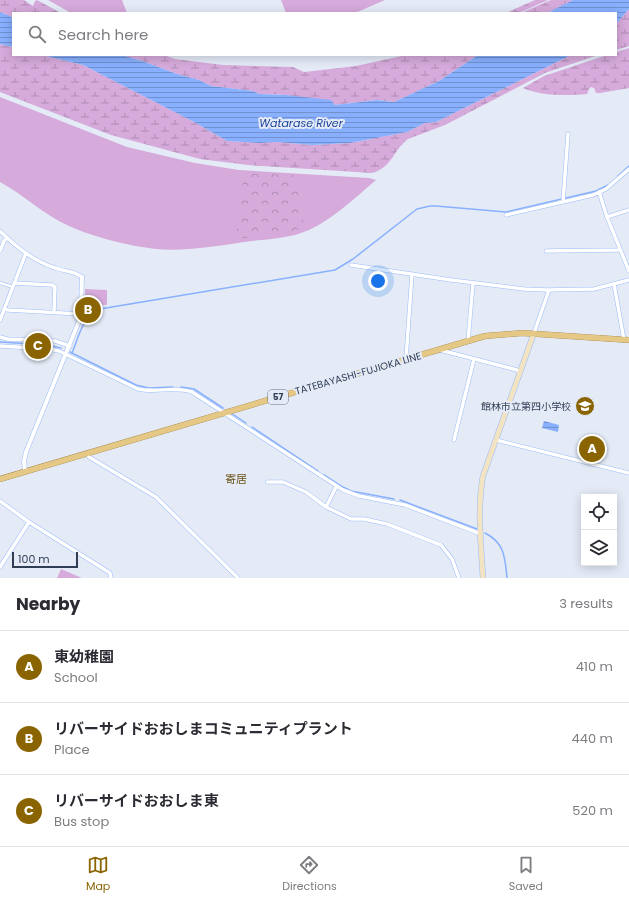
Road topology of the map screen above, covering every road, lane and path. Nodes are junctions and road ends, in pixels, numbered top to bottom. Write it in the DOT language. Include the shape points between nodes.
graph roads {
  1 [pos="568,134"];
  2 [pos="629,169"];
  3 [pos="599,192"];
  4 [pos="563,202"];
  5 [pos="629,210"];
  6 [pos="506,215"];
  7 [pos="607,217"];
  8 [pos="0,231"];
  9 [pos="7,238"];
  10 [pos="620,249"];
  11 [pos="0,251"];
  12 [pos="546,251"];
  13 [pos="26,253"];
  14 [pos="351,265"];
  15 [pos="629,271"];
  16 [pos="412,274"];
  17 [pos="82,277"];
  18 [pos="629,280"];
  19 [pos="14,282"];
  20 [pos="0,283"];
  21 [pos="473,283"];
  22 [pos="614,284"];
  23 [pos="13,287"];
  24 [pos="549,290"];
  25 [pos="4,309"];
  26 [pos="54,312"];
  27 [pos="80,314"];
  28 [pos="0,320"];
  29 [pos="534,333"];
  30 [pos="0,337"];
  31 [pos="626,340"];
  32 [pos="468,341"];
  33 [pos="0,346"];
  34 [pos="70,346"];
  35 [pos="439,349"];
  36 [pos="66,354"];
  37 [pos="406,359"];
  38 [pos="474,359"];
  39 [pos="520,372"];
  40 [pos="224,413"];
  41 [pos="454,440"];
  42 [pos="496,440"];
  43 [pos="87,453"];
  44 [pos="25,471"];
  45 [pos="629,473"];
  46 [pos="0,479"];
  47 [pos="267,482"];
  48 [pos="336,487"];
  49 [pos="0,501"];
  50 [pos="326,507"];
  51 [pos="29,522"];
  52 [pos="481,534"];
  53 [pos="0,567"];
  54 [pos="111,578"];
  55 [pos="238,578"];
  56 [pos="459,578"];
  57 [pos="483,578"];
  1 -- 4 [label="street"];
  2 -- 3 [label="street" via="610,187"];
  3 -- 4 [label="street"];
  3 -- 7 [label="street"];
  4 -- 6 [label="street"];
  5 -- 7 [label="street"];
  7 -- 10 [label="street"];
  8 -- 9 [label="street"];
  9 -- 11 [label="street"];
  9 -- 13 [label="street"];
  10 -- 12 [label="street"];
  10 -- 15 [label="street"];
  13 -- 17 [label="street" via="54,268"];
  13 -- 19 [label="street"];
  14 -- 16 [label="street"];
  16 -- 21 [label="street"];
  16 -- 37 [label="street"];
  17 -- 27 [label="street"];
  18 -- 22 [label="street"];
  19 -- 23 [label="street"];
  19 -- 26 [label="street" via="52,285"];
  20 -- 23 [label="street"];
  21 -- 24 [label="street"];
  21 -- 32 [label="street"];
  22 -- 24 [label="street" via="594,289"];
  22 -- 31 [label="street"];
  23 -- 25 [label="street"];
  24 -- 29 [label="street"];
  25 -- 26 [label="street"];
  25 -- 28 [label="street"];
  26 -- 27 [label="street"];
  27 -- 34 [label="street"];
  29 -- 31 [label="main road, TATEBAYASHI-FUJIOKA LINE / 57"];
  29 -- 32 [label="main road, TATEBAYASHI-FUJIOKA LINE / 57" via="497,334"];
  29 -- 39 [label="main road"];
  30 -- 34 [label="street" via="55,341"];
  32 -- 35 [label="main road, TATEBAYASHI-FUJIOKA LINE / 57"];
  33 -- 36 [label="street" via="54,350"];
  34 -- 36 [label="street"];
  35 -- 37 [label="main road, TATEBAYASHI-FUJIOKA LINE / 57"];
  35 -- 38 [label="street"];
  36 -- 40 [label="street" via="138,389 177,389 192,392"];
  36 -- 44 [label="street" via="26,452"];
  37 -- 40 [label="main road, TATEBAYASHI-FUJIOKA LINE / 57"];
  38 -- 39 [label="street"];
  38 -- 41 [label="street"];
  39 -- 42 [label="main road"];
  40 -- 43 [label="main road, TATEBAYASHI-FUJIOKA LINE / 57"];
  40 -- 48 [label="street"];
  42 -- 45 [label="street"];
  42 -- 52 [label="main road" via="481,486"];
  43 -- 44 [label="main road, TATEBAYASHI-FUJIOKA LINE / 57"];
  43 -- 55 [label="street" via="89,457 156,497"];
  44 -- 46 [label="main road, TATEBAYASHI-FUJIOKA LINE / 57"];
  47 -- 50 [label="street" via="283,482 306,492"];
  48 -- 50 [label="street"];
  48 -- 52 [label="street" via="349,493 406,505"];
  49 -- 51 [label="street"];
  50 -- 56 [label="street" via="351,519 387,524 441,545 452,559"];
  51 -- 53 [label="street"];
  51 -- 54 [label="street" via="110,573"];
  52 -- 57 [label="main road"];
}
